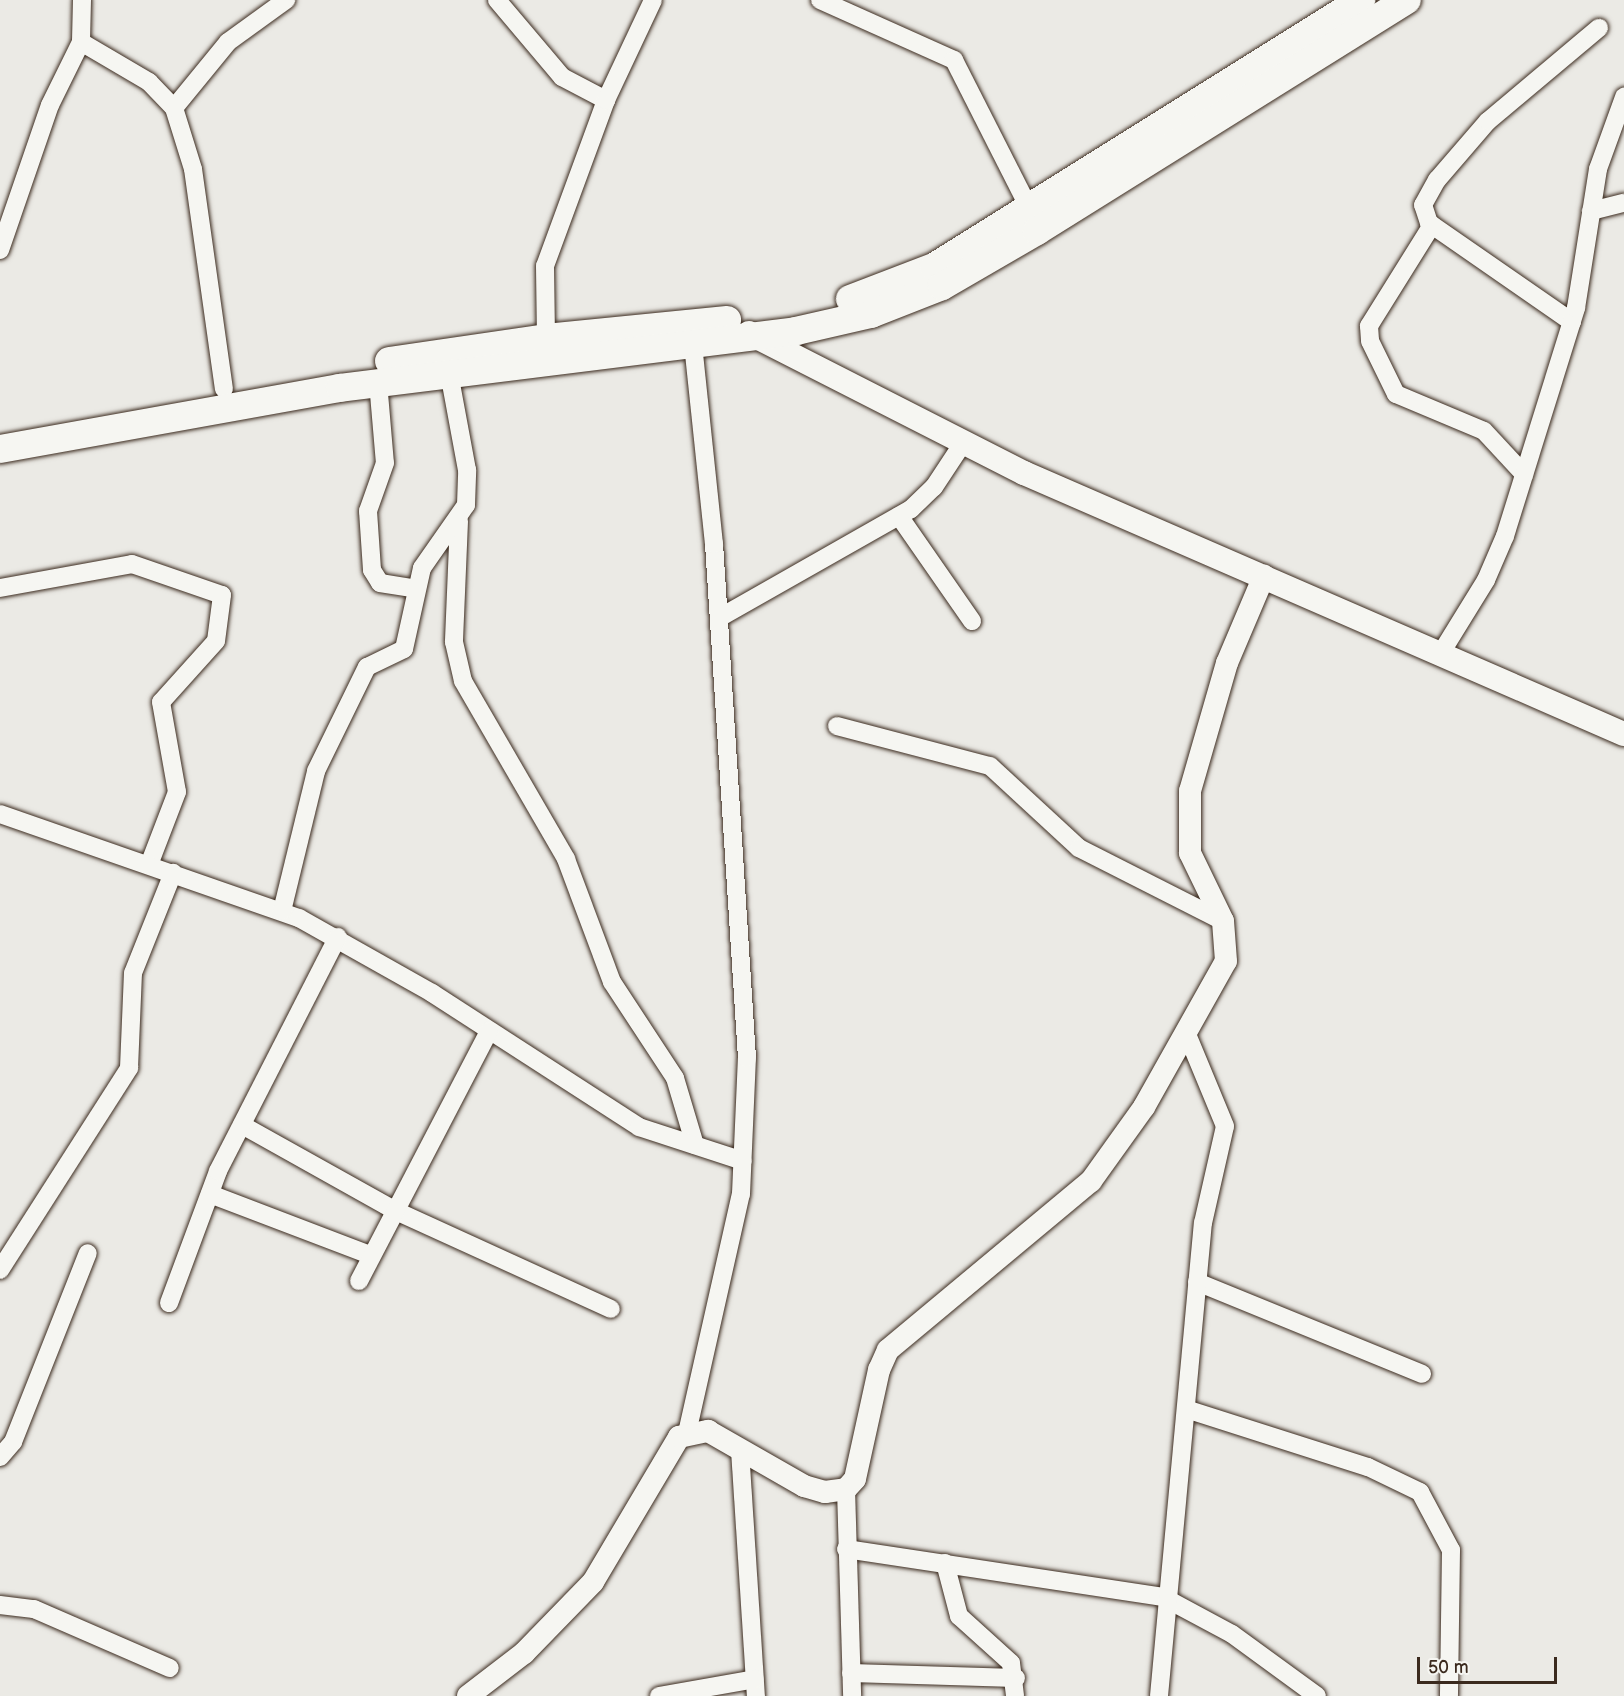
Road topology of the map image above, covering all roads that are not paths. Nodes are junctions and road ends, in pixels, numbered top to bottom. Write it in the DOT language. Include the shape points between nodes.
graph roads {
  1 [pos="82,0"];
  2 [pos="286,0"];
  3 [pos="496,0"];
  4 [pos="653,0"];
  5 [pos="820,0"];
  6 [pos="1361,0"];
  7 [pos="1407,0"];
  8 [pos="1599,28"];
  9 [pos="81,42"];
  10 [pos="1624,97"];
  11 [pos="606,100"];
  12 [pos="174,108"];
  13 [pos="1624,203"];
  14 [pos="1029,208"];
  15 [pos="1591,211"];
  16 [pos="1432,225"];
  17 [pos="0,250"];
  18 [pos="729,320"];
  19 [pos="1572,322"];
  20 [pos="754,336"];
  21 [pos="546,338"];
  22 [pos="693,343"];
  23 [pos="449,372"];
  24 [pos="378,382"];
  25 [pos="224,388"];
  26 [pos="0,429"];
  27 [pos="963,442"];
  28 [pos="0,449"];
  29 [pos="1524,474"];
  30 [pos="899,516"];
  31 [pos="459,520"];
  32 [pos="1264,576"];
  33 [pos="0,588"];
  34 [pos="416,589"];
  35 [pos="719,618"];
  36 [pos="972,621"];
  37 [pos="1441,653"];
  38 [pos="837,726"];
  39 [pos="1624,734"];
  40 [pos="0,814"];
  41 [pos="149,865"];
  42 [pos="173,873"];
  43 [pos="282,911"];
  44 [pos="1223,921"];
  45 [pos="338,937"];
  46 [pos="489,1031"];
  47 [pos="1186,1032"];
  48 [pos="242,1125"];
  49 [pos="695,1145"];
  50 [pos="743,1161"];
  51 [pos="210,1194"];
  52 [pos="396,1211"];
  53 [pos="88,1252"];
  54 [pos="372,1256"];
  55 [pos="0,1270"];
  56 [pos="359,1281"];
  57 [pos="1197,1282"];
  58 [pos="169,1303"];
  59 [pos="611,1309"];
  60 [pos="1422,1374"];
  61 [pos="1185,1409"];
  62 [pos="687,1433"];
  63 [pos="740,1450"];
  64 [pos="0,1457"];
  65 [pos="846,1489"];
  66 [pos="846,1549"];
  67 [pos="945,1563"];
  68 [pos="1168,1599"];
  69 [pos="0,1605"];
  70 [pos="170,1668"];
  71 [pos="851,1672"];
  72 [pos="1015,1687"];
  73 [pos="756,1688"];
  74 [pos="468,1696"];
  75 [pos="659,1696"];
  76 [pos="852,1696"];
  77 [pos="1159,1696"];
  78 [pos="1317,1696"];
  79 [pos="1449,1696"];
  1 -- 9 [label="street"];
  2 -- 12 [label="street" via="228,42"];
  3 -- 11 [label="street" via="562,77"];
  4 -- 11 [label="street"];
  5 -- 14 [label="street" via="954,60"];
  6 -- 14 [label="highway"];
  7 -- 20 [label="highway" via="942,286 871,314"];
  8 -- 16 [label="street" via="1488,121 1437,180 1423,205"];
  9 -- 12 [label="street" via="149,82"];
  9 -- 17 [label="street" via="50,105"];
  10 -- 15 [label="street" via="1602,151"];
  11 -- 21 [label="street" via="545,266"];
  12 -- 25 [label="street" via="193,169"];
  13 -- 15 [label="street"];
  14 -- 18 [label="highway" via="895,285 823,306"];
  15 -- 19 [label="street"];
  16 -- 19 [label="street"];
  16 -- 29 [label="street" via="1369,326 1370,341 1396,394 1484,431"];
  18 -- 20 [label="main road"];
  18 -- 21 [label="highway"];
  19 -- 29 [label="street"];
  20 -- 22 [label="highway"];
  20 -- 27 [label="main road"];
  21 -- 25 [label="highway"];
  22 -- 23 [label="highway"];
  22 -- 35 [label="street"];
  23 -- 24 [label="highway"];
  23 -- 31 [label="street" via="469,487"];
  24 -- 28 [label="highway"];
  24 -- 34 [label="street" via="385,463 368,511 372,570 380,583"];
  25 -- 26 [label="highway"];
  27 -- 30 [label="street" via="934,487"];
  27 -- 32 [label="main road"];
  29 -- 37 [label="street" via="1486,580"];
  30 -- 35 [label="street"];
  30 -- 36 [label="street"];
  31 -- 34 [label="street" via="422,568"];
  31 -- 49 [label="street" via="454,642 463,681 566,859 612,981 675,1078"];
  32 -- 37 [label="main road"];
  32 -- 44 [label="street" via="1227,663 1190,791 1190,853"];
  33 -- 41 [label="street" via="132,564 222,596 216,641 161,702 177,792"];
  34 -- 43 [label="street" via="404,649 367,667 316,771"];
  35 -- 50 [label="street" via="747,1058"];
  37 -- 39 [label="main road"];
  38 -- 44 [label="street" via="990,766 1079,848"];
  40 -- 41 [label="street"];
  41 -- 42 [label="street"];
  42 -- 43 [label="street"];
  42 -- 55 [label="street" via="133,973 129,1068"];
  43 -- 45 [label="street"];
  44 -- 47 [label="street" via="1226,961"];
  45 -- 46 [label="street"];
  45 -- 48 [label="street"];
  46 -- 49 [label="street" via="639,1127"];
  46 -- 52 [label="street"];
  47 -- 57 [label="street" via="1225,1126 1204,1212"];
  47 -- 65 [label="street" via="1143,1107 1091,1181 888,1350 879,1370 855,1479"];
  48 -- 51 [label="street"];
  48 -- 52 [label="street"];
  49 -- 50 [label="street"];
  50 -- 62 [label="street"];
  51 -- 54 [label="street"];
  51 -- 58 [label="street"];
  52 -- 54 [label="street"];
  52 -- 59 [label="street"];
  53 -- 64 [label="street" via="13,1443"];
  54 -- 56 [label="street"];
  57 -- 60 [label="street"];
  57 -- 61 [label="street"];
  61 -- 68 [label="street"];
  61 -- 79 [label="street" via="1368,1467 1420,1492 1451,1550"];
  62 -- 63 [label="street" via="708,1431"];
  62 -- 74 [label="street" via="670,1447 593,1582 524,1653"];
  63 -- 65 [label="street" via="804,1486 825,1492"];
  63 -- 73 [label="street"];
  65 -- 66 [label="street"];
  66 -- 67 [label="street"];
  66 -- 71 [label="street"];
  67 -- 68 [label="street"];
  67 -- 72 [label="street" via="959,1616 1005,1654"];
  68 -- 77 [label="street"];
  68 -- 78 [label="street" via="1232,1634"];
  69 -- 70 [label="street" via="34,1609"];
  71 -- 72 [label="street"];
  71 -- 76 [label="street"];
  73 -- 75 [label="street"];
}
